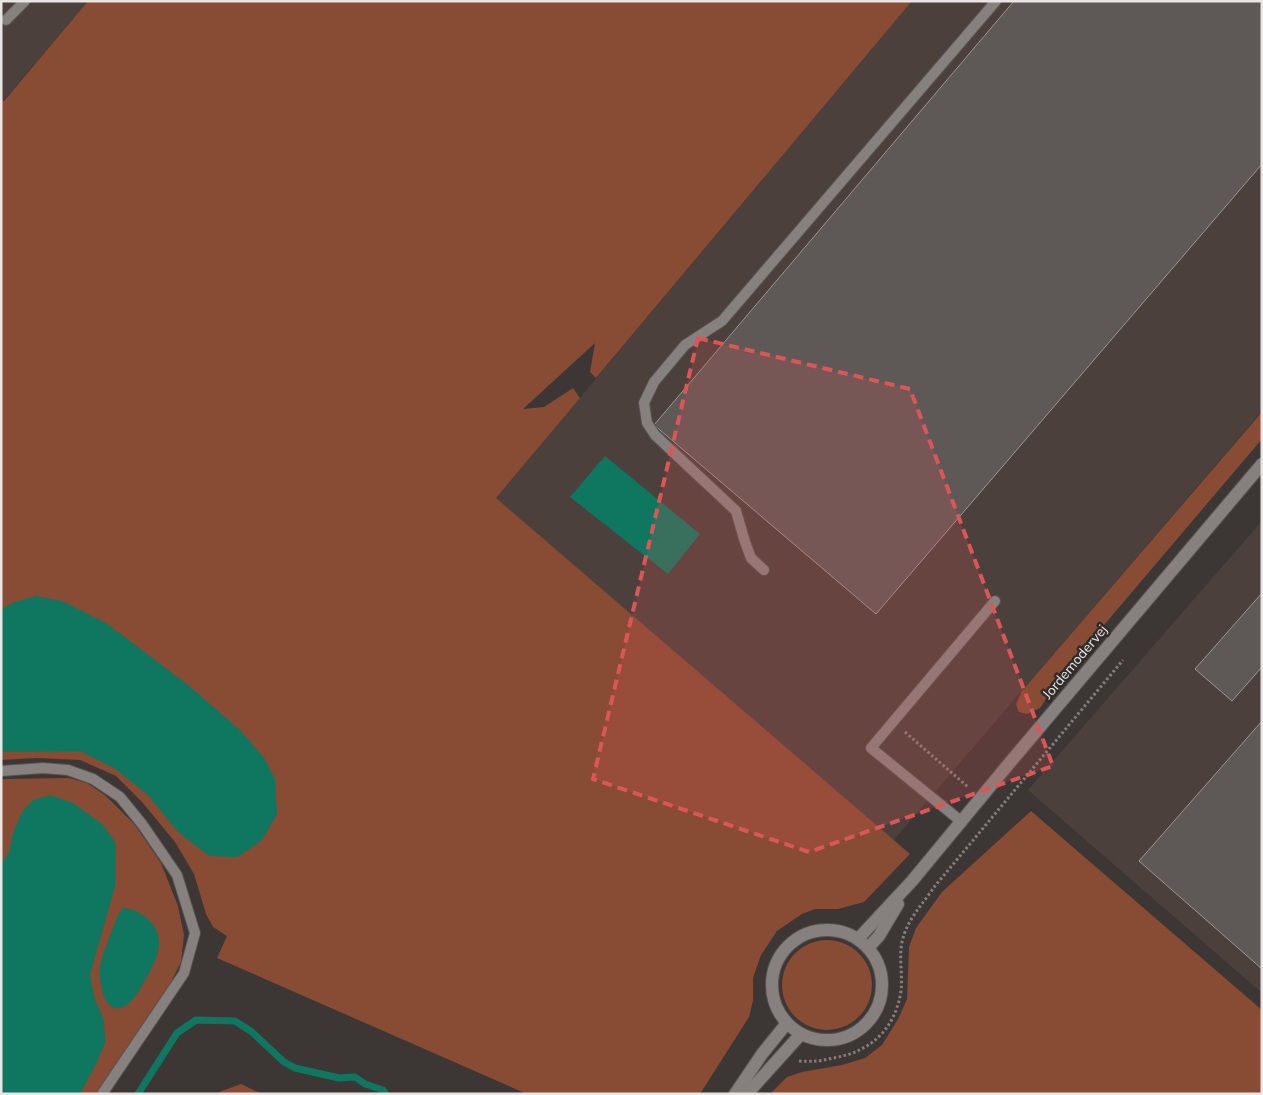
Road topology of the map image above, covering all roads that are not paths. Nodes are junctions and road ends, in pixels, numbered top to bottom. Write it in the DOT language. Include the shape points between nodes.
graph roads {
  1 [pos="25,1"];
  2 [pos="996,1"];
  3 [pos="6,20"];
  4 [pos="1262,464"];
  5 [pos="764,570"];
  6 [pos="995,601"];
  7 [pos="1,771"];
  8 [pos="962,822"];
  9 [pos="863,944"];
  10 [pos="787,1023"];
  11 [pos="801,1034"];
  12 [pos="102,1094"];
  13 [pos="735,1094"];
  14 [pos="747,1094"];
  1 -- 3 [label="lane"];
  2 -- 5 [label="lane" via="722,321 685,346 654,382 644,404 647,423 655,434 736,511 751,558"];
  4 -- 8 [label="street, Jordemodervej"];
  6 -- 8 [label="lane" via="871,748"];
  7 -- 12 [label="lane" via="68,770 93,779 120,797 177,874 180,883 195,933 184,973"];
  8 -- 9 [label="street, Jordemodervej"];
  9 -- 10 [label="street" via="844,932 820,930 798,938 786,949 775,969 773,985 777,1007"];
  9 -- 11 [label="street" via="878,962 882,978 882,995 872,1018 860,1030 836,1039 820,1040"];
  10 -- 11 [label="street"];
  10 -- 13 [label="street"];
  11 -- 14 [label="street"];
}
